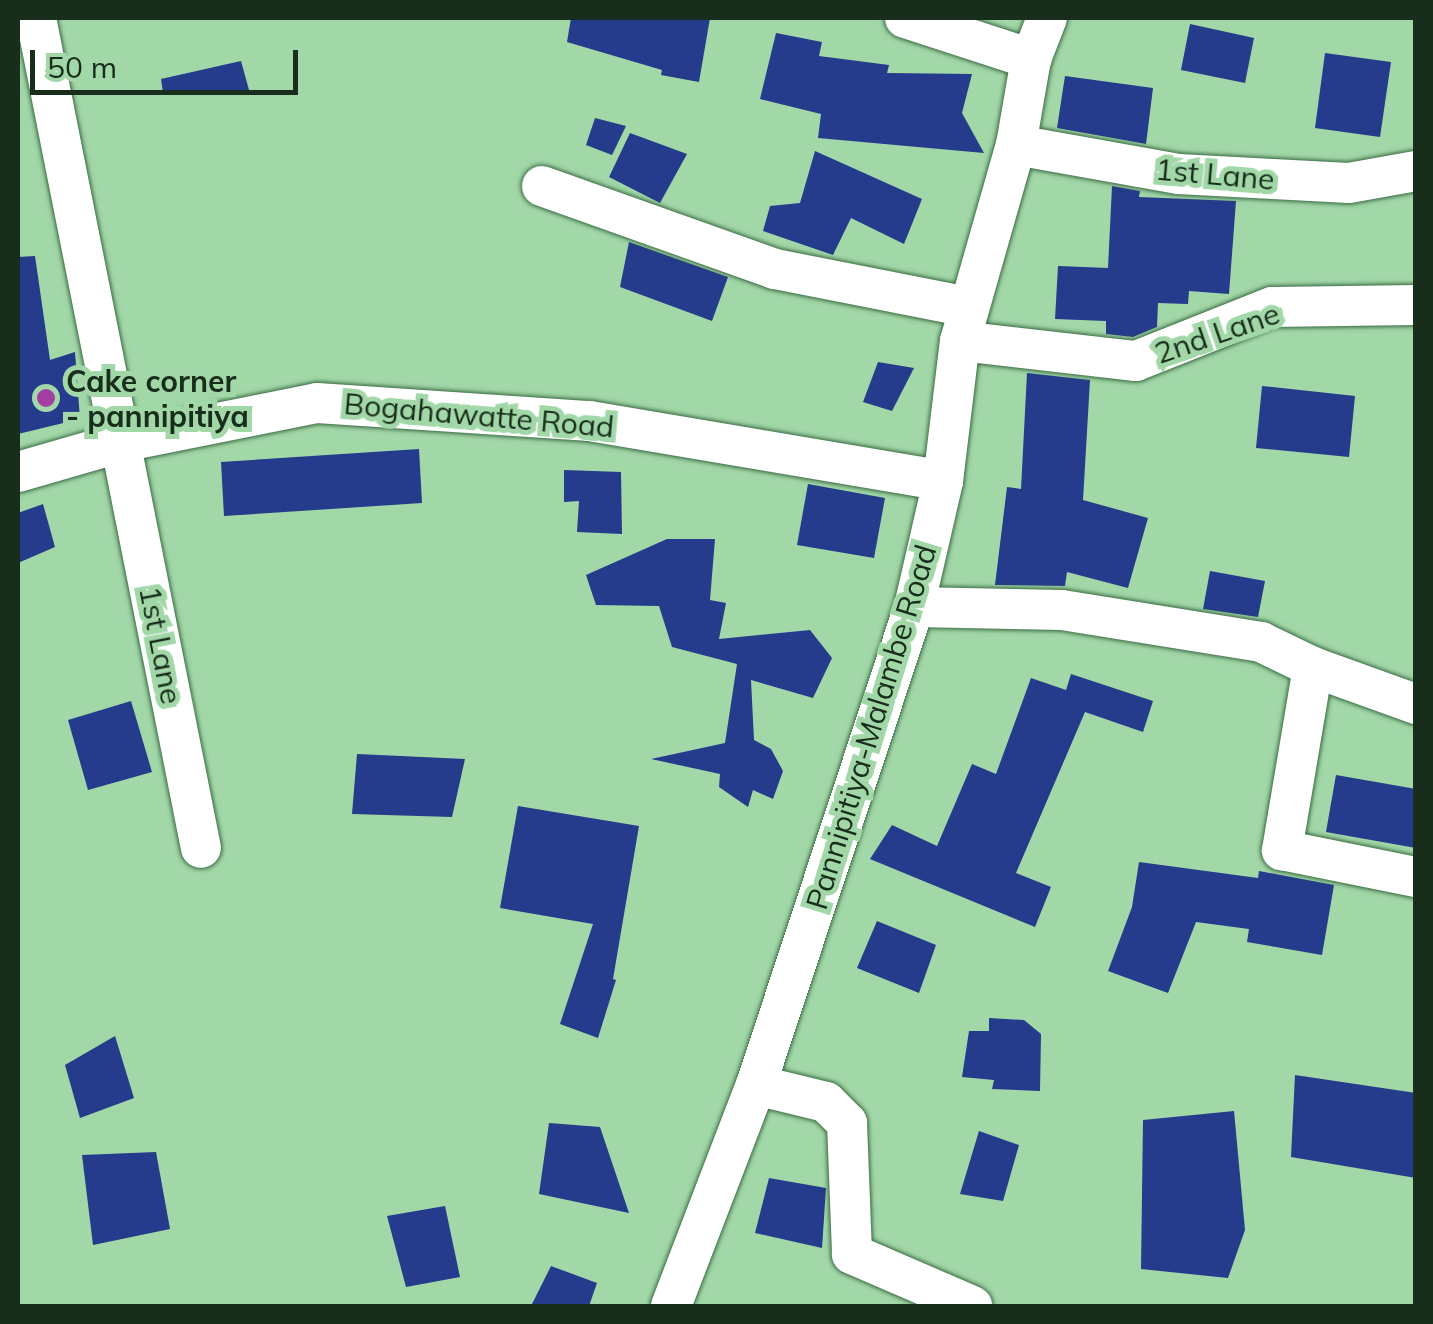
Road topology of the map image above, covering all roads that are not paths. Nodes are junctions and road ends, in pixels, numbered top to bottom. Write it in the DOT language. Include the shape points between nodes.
graph roads {
  1 [pos="36,18"];
  2 [pos="906,18"];
  3 [pos="1047,18"];
  4 [pos="1031,59"];
  5 [pos="1016,145"];
  6 [pos="1416,172"];
  7 [pos="542,186"];
  8 [pos="1416,304"];
  9 [pos="964,324"];
  10 [pos="122,442"];
  11 [pos="18,472"];
  12 [pos="943,481"];
  13 [pos="914,606"];
  14 [pos="1313,667"];
  15 [pos="1416,704"];
  16 [pos="201,848"];
  17 [pos="1416,877"];
  18 [pos="756,1086"];
  19 [pos="671,1306"];
  20 [pos="972,1306"];
  1 -- 10 [label="street, 1st Lane"];
  2 -- 4 [label="street"];
  3 -- 4 [label="street, Pannipitiya-Malambe Road"];
  4 -- 5 [label="street, Pannipitiya-Malambe Road"];
  5 -- 6 [label="street, 1st Lane" via="1178,174 1349,183"];
  5 -- 9 [label="street, Pannipitiya-Malambe Road"];
  7 -- 9 [label="street, 2nd Lane" via="775,269"];
  8 -- 9 [label="street, 2nd Lane" via="1272,308 1136,361"];
  9 -- 12 [label="street, Pannipitiya-Malambe Road"];
  10 -- 11 [label="street, Bogahawatte Road"];
  10 -- 12 [label="street, Bogahawatte Road" via="318,403 590,421"];
  10 -- 16 [label="street, 1st Lane"];
  12 -- 13 [label="street, Pannipitiya-Malambe Road"];
  13 -- 14 [label="street" via="1062,610 1260,642"];
  13 -- 18 [label="street, Pannipitiya-Malambe Road"];
  14 -- 15 [label="street"];
  14 -- 17 [label="street" via="1282,850"];
  18 -- 19 [label="street, Pannipitiya-Malambe Road"];
  18 -- 20 [label="street" via="826,1102 847,1122 852,1254"];
}
